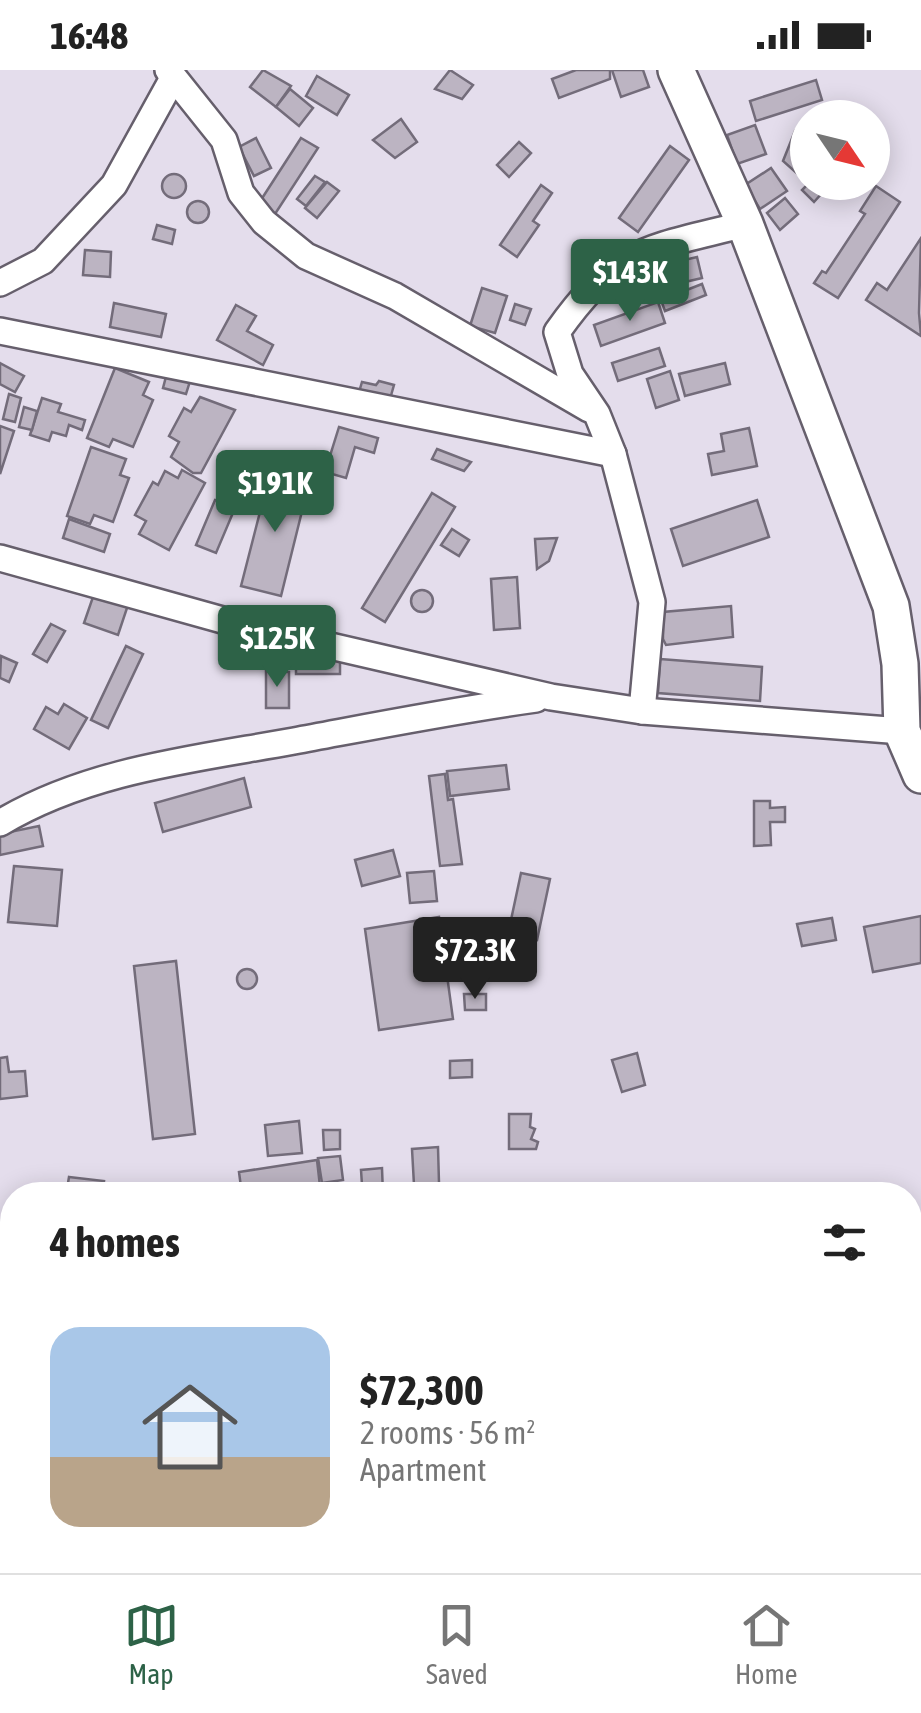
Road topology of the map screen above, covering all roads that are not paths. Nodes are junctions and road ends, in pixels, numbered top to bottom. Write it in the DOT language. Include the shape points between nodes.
graph roads {
  1 [pos="676,70"];
  2 [pos="170,75"];
  3 [pos="745,224"];
  4 [pos="0,283"];
  5 [pos="0,331"];
  6 [pos="597,414"];
  7 [pos="614,454"];
  8 [pos="0,558"];
  9 [pos="551,697"];
  10 [pos="642,711"];
  11 [pos="902,731"];
  12 [pos="921,775"];
  13 [pos="0,822"];
  1 -- 3 [label="street"];
  2 -- 4 [label="street" via="114,185 43,261"];
  2 -- 6 [label="street" via="224,140 241,193 306,256 395,296"];
  3 -- 6 [label="street" via="634,253 588,288 557,332 570,374"];
  3 -- 11 [label="street" via="891,606"];
  5 -- 7 [label="street"];
  6 -- 7 [label="street"];
  7 -- 10 [label="street" via="652,602"];
  8 -- 9 [label="street" via="244,626"];
  9 -- 10 [label="street"];
  9 -- 13 [label="street" via="142,767"];
  10 -- 11 [label="street"];
  11 -- 12 [label="street"];
}
